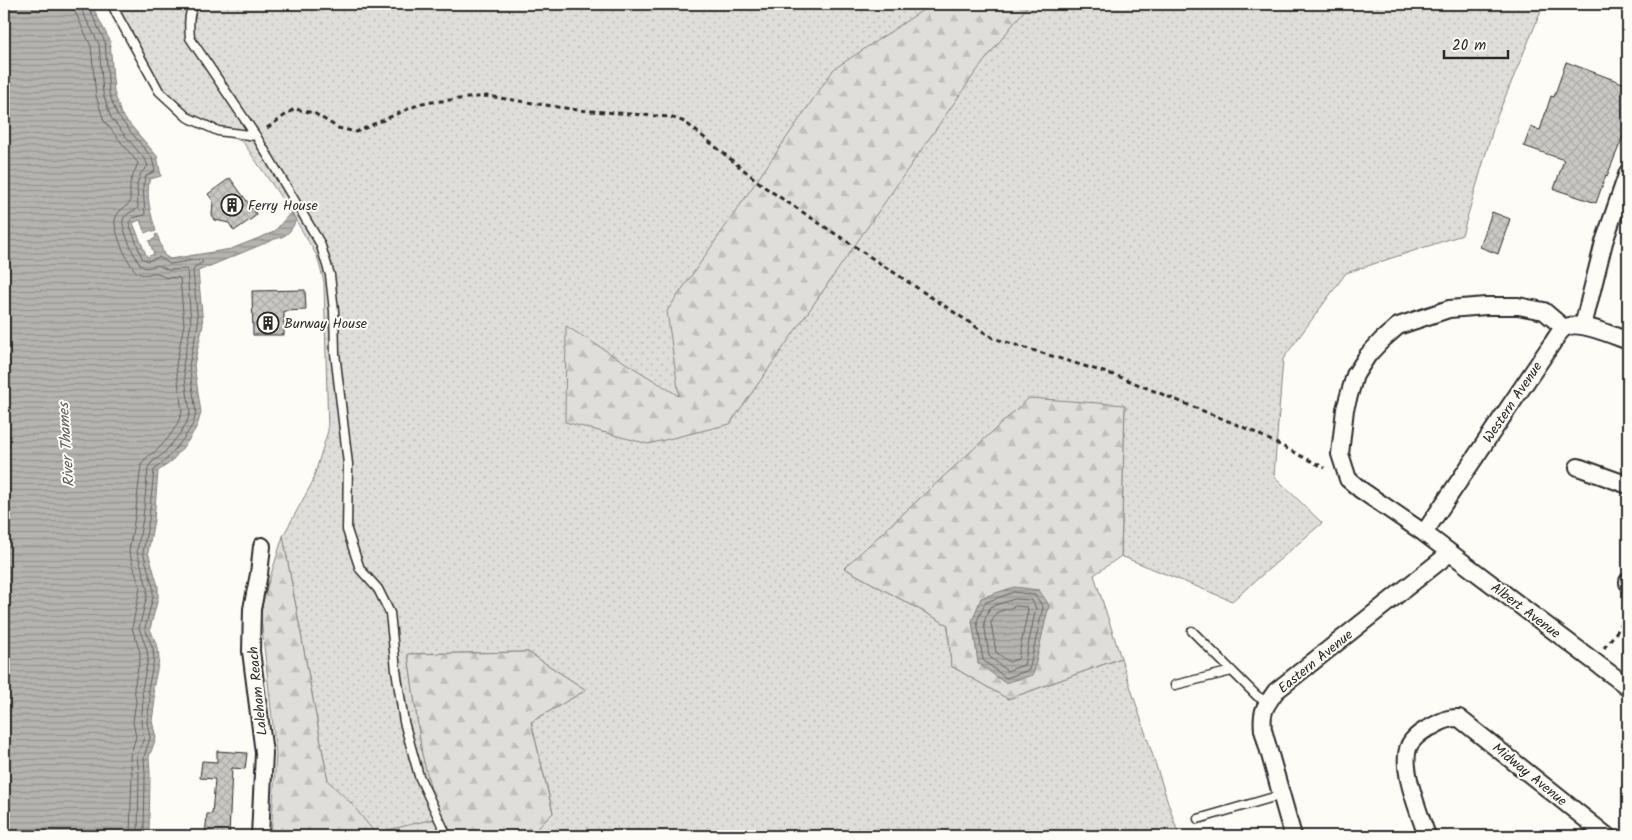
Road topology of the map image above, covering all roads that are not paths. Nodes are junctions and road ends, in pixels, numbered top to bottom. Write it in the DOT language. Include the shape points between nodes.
graph roads {
  1 [pos="112,4"];
  2 [pos="194,4"];
  3 [pos="256,136"];
  4 [pos="1628,172"];
  5 [pos="1583,326"];
  6 [pos="1564,328"];
  7 [pos="1628,341"];
  8 [pos="1578,468"];
  9 [pos="1628,485"];
  10 [pos="1424,533"];
  11 [pos="262,546"];
  12 [pos="1450,553"];
  13 [pos="1192,631"];
  14 [pos="1232,671"];
  15 [pos="1175,685"];
  16 [pos="1628,687"];
  17 [pos="1267,702"];
  18 [pos="1282,795"];
  19 [pos="1198,819"];
  20 [pos="260,836"];
  21 [pos="447,836"];
  22 [pos="1293,836"];
  23 [pos="1427,836"];
  24 [pos="1608,836"];
  1 -- 3 [label="lane" via="159,91 187,117 218,132"];
  2 -- 3 [label="lane" via="190,38"];
  3 -- 21 [label="lane" via="320,243 330,275 348,464 347,530 360,570 378,589 390,613 404,722 419,776"];
  4 -- 5 [label="street" via="1604,242"];
  5 -- 6 [label="street" via="1572,324"];
  5 -- 7 [label="street"];
  6 -- 10 [label="street, Western Avenue"];
  6 -- 10 [label="street, Albert Avenue" via="1544,311 1510,306 1449,309 1398,326 1368,355 1355,375 1345,409 1340,454 1348,479"];
  8 -- 9 [label="street"];
  10 -- 12 [label="street, Albert Avenue"];
  11 -- 20 [label="street, Laleham Reach" via="252,609 251,651 264,753"];
  12 -- 16 [label="street, Albert Avenue"];
  12 -- 17 [label="street, Eastern Avenue" via="1276,691"];
  13 -- 14 [label="lane"];
  14 -- 15 [label="lane"];
  14 -- 17 [label="lane"];
  17 -- 18 [label="street, Eastern Avenue" via="1261,715 1263,730"];
  18 -- 19 [label="lane"];
  18 -- 22 [label="street, Eastern Avenue"];
  23 -- 24 [label="street, Midway Avenue" via="1406,772 1408,753 1411,742 1424,730 1450,718 1459,718"];
}
